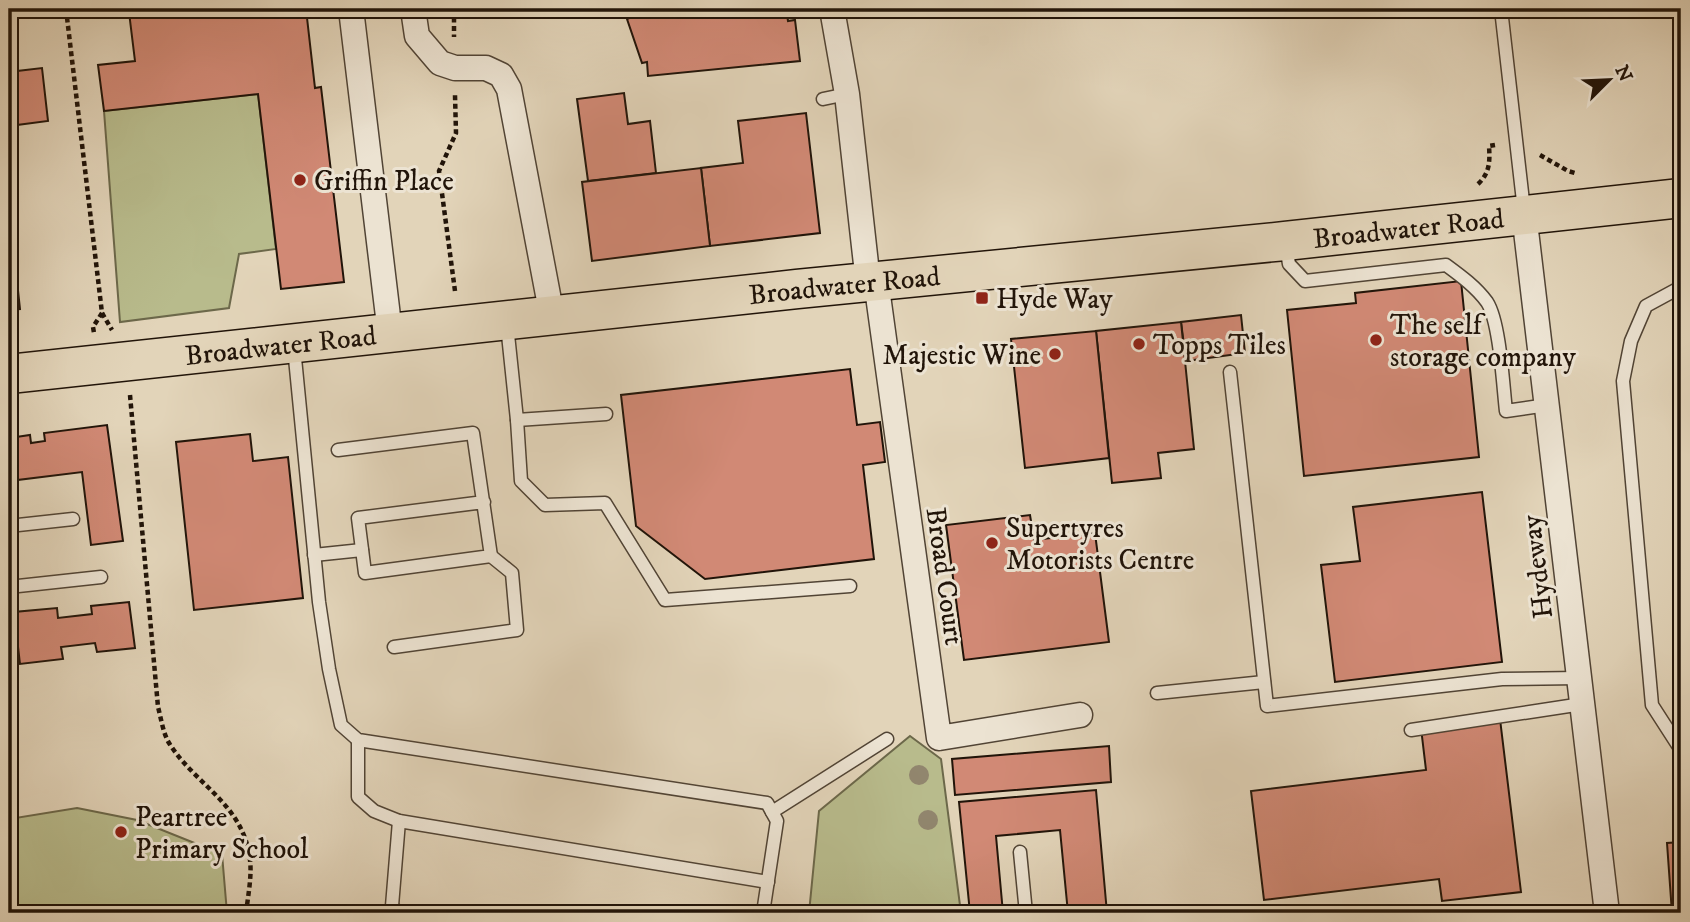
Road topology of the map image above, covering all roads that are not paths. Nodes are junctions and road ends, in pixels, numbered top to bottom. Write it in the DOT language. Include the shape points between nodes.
graph roads {
  1 [pos="351,9"];
  2 [pos="412,9"];
  3 [pos="832,9"];
  4 [pos="1501,9"];
  5 [pos="1681,198"];
  6 [pos="1524,214"];
  7 [pos="1285,241"];
  8 [pos="872,281"];
  9 [pos="1681,287"];
  10 [pos="552,316"];
  11 [pos="507,321"];
  12 [pos="390,333"];
  13 [pos="294,343"];
  14 [pos="1230,372"];
  15 [pos="9,374"];
  16 [pos="1547,405"];
  17 [pos="606,414"];
  18 [pos="516,420"];
  19 [pos="338,450"];
  20 [pos="484,502"];
  21 [pos="73,519"];
  22 [pos="9,526"];
  23 [pos="362,550"];
  24 [pos="314,555"];
  25 [pos="491,556"];
  26 [pos="101,577"];
  27 [pos="850,586"];
  28 [pos="9,587"];
  29 [pos="394,647"];
  30 [pos="1579,678"];
  31 [pos="1264,682"];
  32 [pos="1157,693"];
  33 [pos="1582,704"];
  34 [pos="1080,715"];
  35 [pos="1410,730"];
  36 [pos="887,739"];
  37 [pos="358,740"];
  38 [pos="1681,750"];
  39 [pos="772,812"];
  40 [pos="399,821"];
  41 [pos="1020,852"];
  42 [pos="768,882"];
  43 [pos="398,913"];
  44 [pos="763,913"];
  45 [pos="1026,913"];
  46 [pos="1606,913"];
  1 -- 12 [label="street"];
  2 -- 10 [label="street" via="417,36 440,62 454,68 486,68 501,75 509,89"];
  3 -- 8 [label="street" via="835,96"];
  4 -- 6 [label="lane"];
  5 -- 6 [label="main road, Broadwater Road"];
  6 -- 7 [label="main road, Broadwater Road"];
  6 -- 16 [label="street, Hydeway"];
  7 -- 8 [label="main road, Broadwater Road"];
  7 -- 16 [label="lane" via="1289,264 1305,281 1446,265 1489,304 1506,411"];
  8 -- 10 [label="main road, Broadwater Road"];
  8 -- 34 [label="street, Broad Court" via="939,738"];
  9 -- 38 [label="lane" via="1646,306 1631,341 1623,381 1651,705"];
  10 -- 11 [label="main road, Broadwater Road"];
  11 -- 12 [label="main road, Broadwater Road"];
  11 -- 18 [label="lane"];
  12 -- 13 [label="main road, Broadwater Road"];
  13 -- 15 [label="main road, Broadwater Road"];
  13 -- 24 [label="lane"];
  14 -- 31 [label="lane"];
  16 -- 30 [label="street, Hydeway"];
  17 -- 18 [label="lane"];
  18 -- 27 [label="lane" via="521,481 545,505 605,503 665,600"];
  19 -- 20 [label="lane" via="473,433"];
  20 -- 23 [label="lane" via="358,518"];
  20 -- 25 [label="lane"];
  21 -- 22 [label="lane"];
  23 -- 24 [label="lane"];
  23 -- 25 [label="lane" via="365,573"];
  24 -- 37 [label="lane" via="328,669 341,725"];
  25 -- 29 [label="lane" via="512,573 517,630"];
  26 -- 28 [label="lane"];
  30 -- 31 [label="lane" via="1502,679 1267,706"];
  30 -- 33 [label="street, Hydeway"];
  31 -- 32 [label="lane"];
  33 -- 35 [label="lane"];
  33 -- 46 [label="street, Hydeway"];
  36 -- 39 [label="lane"];
  37 -- 39 [label="lane" via="767,803"];
  37 -- 40 [label="lane" via="358,797 374,811"];
  39 -- 42 [label="lane" via="777,821"];
  40 -- 42 [label="lane"];
  40 -- 43 [label="lane" via="393,906"];
  41 -- 45 [label="lane"];
  42 -- 44 [label="lane"];
}
